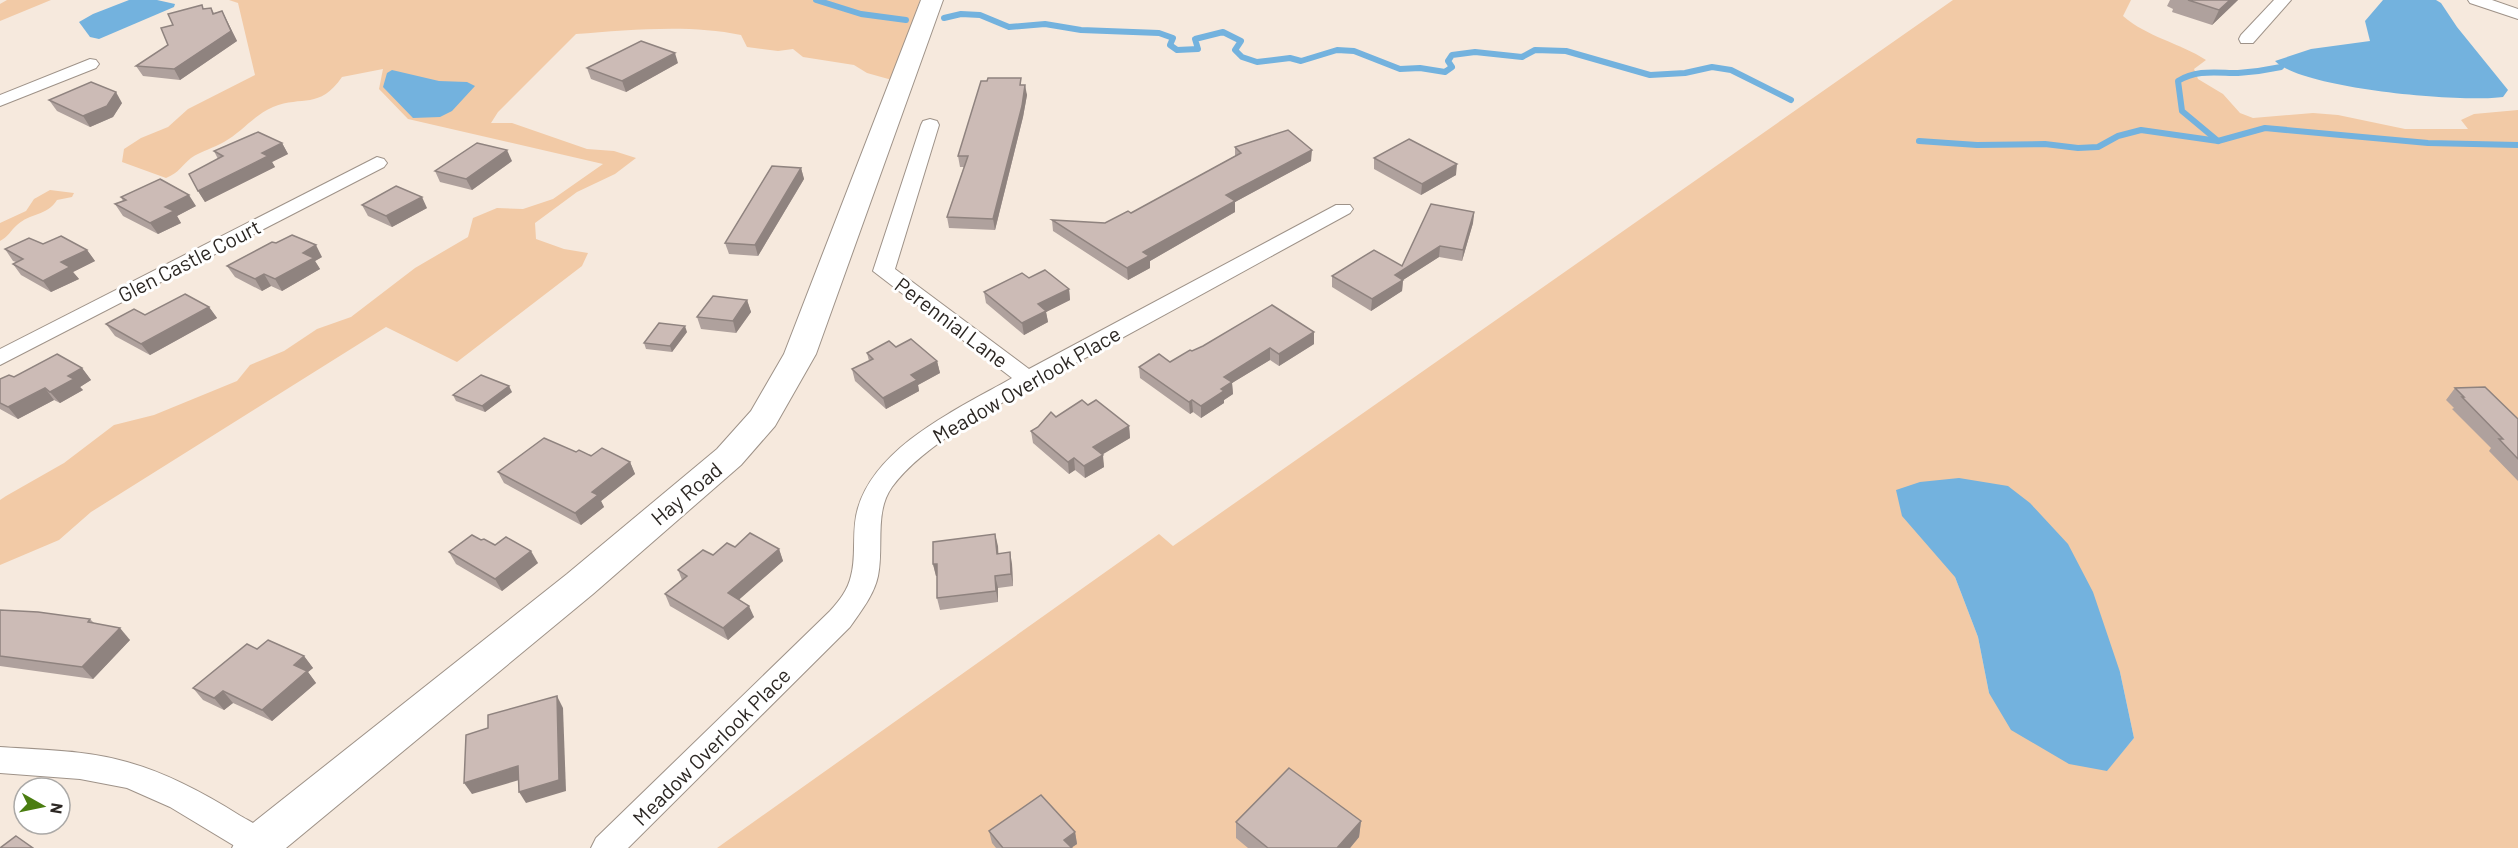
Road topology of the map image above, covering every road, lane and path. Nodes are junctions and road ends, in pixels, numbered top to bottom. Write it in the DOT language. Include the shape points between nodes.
graph roads {
  1 [pos="932,0"];
  2 [pos="2283,0"];
  3 [pos="2476,0"];
  4 [pos="2518,14"];
  5 [pos="2247,39"];
  6 [pos="90,64"];
  7 [pos="0,101"];
  8 [pos="930,125"];
  9 [pos="377,163"];
  10 [pos="1342,209"];
  11 [pos="0,357"];
  12 [pos="1028,379"];
  13 [pos="0,760"];
  14 [pos="259,847"];
  15 [pos="607,848"];
  1 -- 14 [label="street, Hay Road" via="800,354 763,418 729,457 580,584"];
  2 -- 5 [label="street"];
  3 -- 4 [label="street"];
  6 -- 7 [label="street"];
  8 -- 12 [label="street, Perennial Lane" via="884,271"];
  9 -- 11 [label="street, Glen Castle Court"];
  10 -- 12 [label="street, Meadow Overlook Place"];
  12 -- 15 [label="street, Meadow Overlook Place" via="950,424 898,463 879,486 870,510 865,576 856,598 840,619"];
  13 -- 14 [label="street" via="78,765 129,775 172,793"];
}
